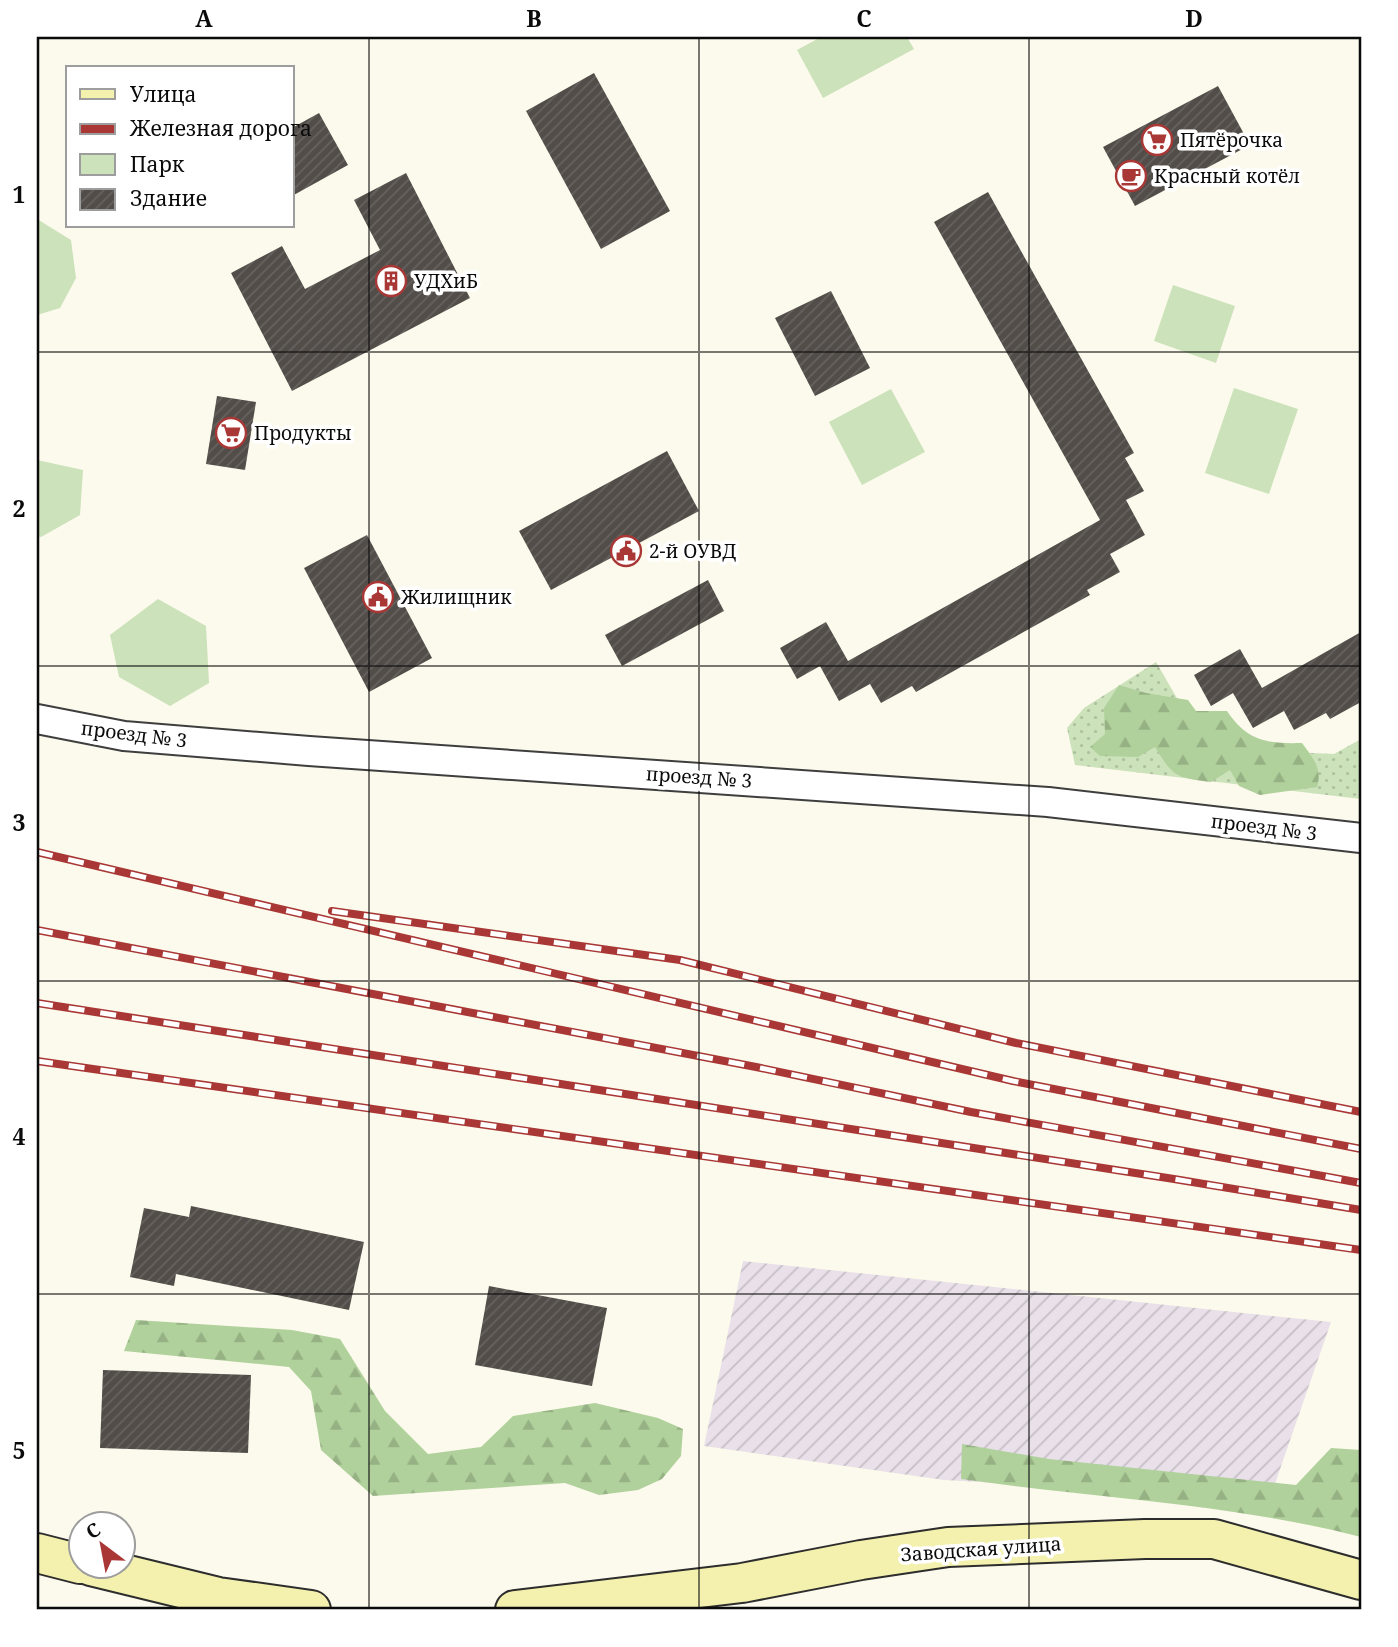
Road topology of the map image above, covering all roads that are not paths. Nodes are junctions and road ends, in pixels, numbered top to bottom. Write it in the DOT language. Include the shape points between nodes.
graph roads {
  1 [pos="37,719"];
  2 [pos="1361,838"];
  3 [pos="37,1553"];
  4 [pos="66,1560"];
  5 [pos="136,1577"];
  6 [pos="1361,1580"];
  7 [pos="311,1610"];
  8 [pos="515,1610"];
  1 -- 2 [label="street, проезд № 3" via="124,736 1048,802"];
  3 -- 4 [label="main road"];
  5 -- 7 [label="main road" via="218,1597"];
  6 -- 8 [label="main road, Заводская улица" via="1214,1539 1145,1539 948,1547 742,1583"];
}
